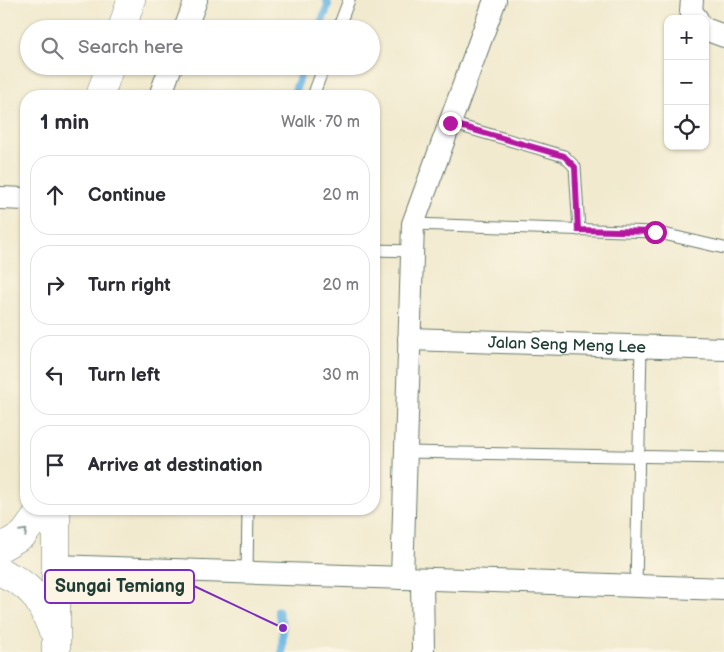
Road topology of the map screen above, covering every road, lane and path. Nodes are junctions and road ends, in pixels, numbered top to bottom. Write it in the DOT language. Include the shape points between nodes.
graph roads {
  1 [pos="131,0"];
  2 [pos="196,0"];
  3 [pos="349,0"];
  4 [pos="495,0"];
  5 [pos="692,0"];
  6 [pos="694,15"];
  7 [pos="125,20"];
  8 [pos="188,20"];
  9 [pos="341,20"];
  10 [pos="709,30"];
  11 [pos="724,36"];
  12 [pos="107,75"];
  13 [pos="168,75"];
  14 [pos="321,75"];
  15 [pos="102,90"];
  16 [pos="162,90"];
  17 [pos="315,90"];
  18 [pos="450,123"];
  19 [pos="0,198"];
  20 [pos="20,199"];
  21 [pos="413,224"];
  22 [pos="578,230"];
  23 [pos="724,248"];
  24 [pos="380,250"];
  25 [pos="412,250"];
  26 [pos="409,339"];
  27 [pos="641,346"];
  28 [pos="724,349"];
  29 [pos="406,452"];
  30 [pos="639,456"];
  31 [pos="724,458"];
  32 [pos="38,515"];
  33 [pos="56,515"];
  34 [pos="248,515"];
  35 [pos="0,548"];
  36 [pos="0,562"];
  37 [pos="55,566"];
  38 [pos="0,572"];
  39 [pos="247,573"];
  40 [pos="412,578"];
  41 [pos="636,586"];
  42 [pos="724,589"];
  43 [pos="56,645"];
  44 [pos="423,652"];
  1 -- 7 [label="street"];
  2 -- 8 [label="street"];
  3 -- 9 [label="lane"];
  4 -- 18 [label="street"];
  5 -- 6 [label="street"];
  10 -- 11 [label="street"];
  12 -- 15 [label="street"];
  13 -- 16 [label="street"];
  14 -- 17 [label="lane"];
  18 -- 21 [label="street"];
  18 -- 22 [label="lane" via="564,156 575,167"];
  19 -- 20 [label="street"];
  21 -- 22 [label="lane"];
  21 -- 25 [label="street"];
  22 -- 23 [label="lane" via="655,232"];
  24 -- 25 [label="lane"];
  25 -- 26 [label="street"];
  26 -- 27 [label="street, Jalan Seng Meng Lee"];
  26 -- 29 [label="street"];
  27 -- 28 [label="street, Jalan Seng Meng Lee"];
  27 -- 30 [label="lane"];
  29 -- 30 [label="lane"];
  29 -- 40 [label="street"];
  30 -- 31 [label="lane"];
  30 -- 41 [label="lane"];
  35 -- 32 [label="street, one-way" via="24,534"];
  33 -- 37 [label="street"];
  34 -- 39 [label="lane"];
  36 -- 37 [label="street"];
  37 -- 39 [label="street"];
  37 -- 43 [label="street"];
  38 -- 43 [label="street" via="31,589 42,604"];
  39 -- 40 [label="street"];
  40 -- 41 [label="street"];
  40 -- 44 [label="street"];
  41 -- 42 [label="street"];
}
